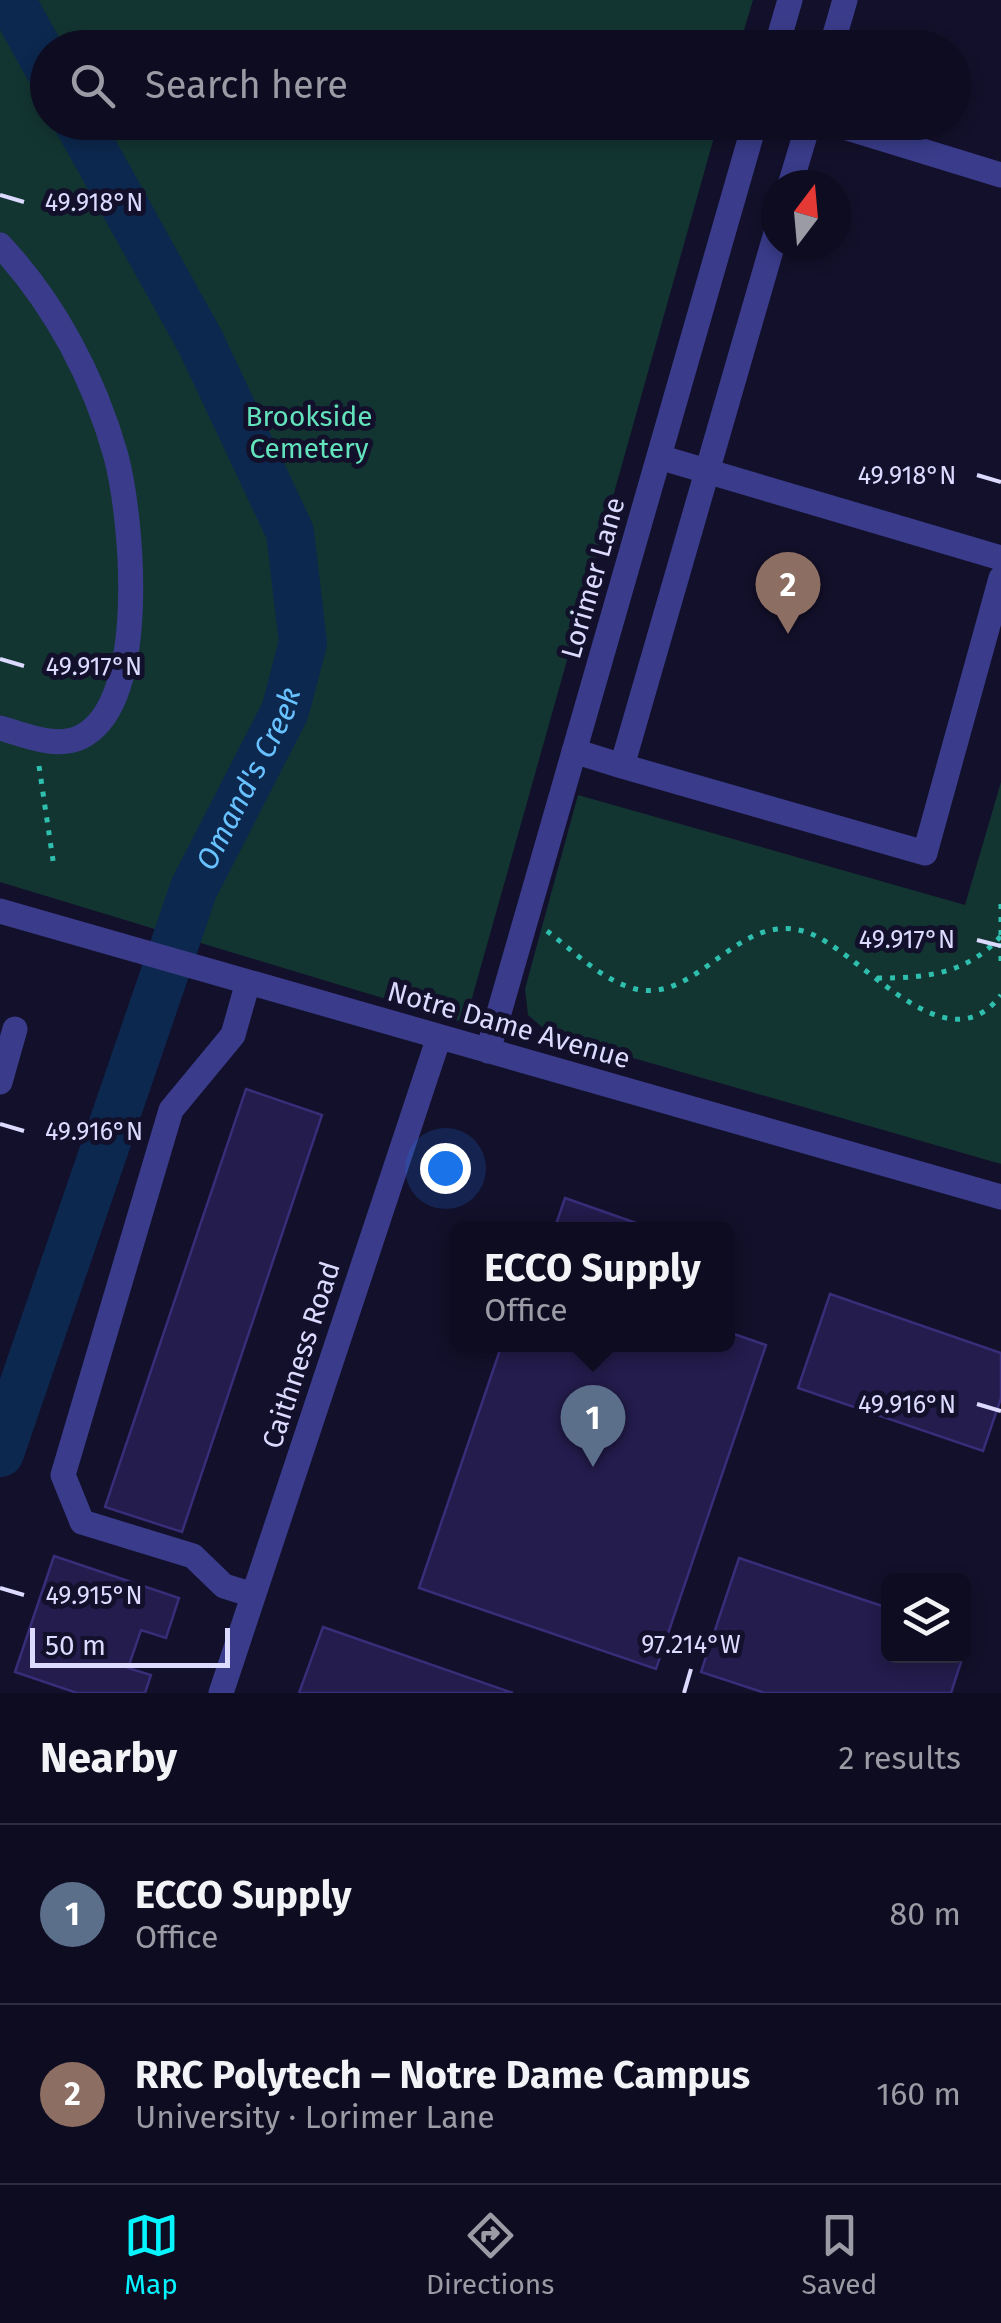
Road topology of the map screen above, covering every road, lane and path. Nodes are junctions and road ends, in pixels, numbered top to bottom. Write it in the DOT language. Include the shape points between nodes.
graph roads {
  1 [pos="790,0"];
  2 [pos="844,0"];
  3 [pos="781,30"];
  4 [pos="836,30"];
  5 [pos="749,140"];
  6 [pos="804,140"];
  7 [pos="886,140"];
  8 [pos="795,170"];
  9 [pos="1001,176"];
  10 [pos="0,245"];
  11 [pos="768,260"];
  12 [pos="659,457"];
  13 [pos="705,471"];
  14 [pos="1001,558"];
  15 [pos="1001,578"];
  16 [pos="0,728"];
  17 [pos="35,738"];
  18 [pos="574,751"];
  19 [pos="622,766"];
  20 [pos="54,867"];
  21 [pos="1001,904"];
  22 [pos="0,910"];
  23 [pos="526,919"];
  24 [pos="1000,937"];
  25 [pos="1001,965"];
  26 [pos="875,978"];
  27 [pos="248,982"];
  28 [pos="1001,995"];
  29 [pos="15,1029"];
  30 [pos="439,1036"];
  31 [pos="488,1050"];
  32 [pos="0,1082"];
  33 [pos="1001,1197"];
  34 [pos="253,1596"];
  35 [pos="221,1693"];
  1 -- 3 [label="street"];
  2 -- 4 [label="street"];
  5 -- 12 [label="street, Lorimer Lane"];
  6 -- 8 [label="street"];
  7 -- 9 [label="street"];
  10 -- 17 [label="street" via="34,281 98,404 116,457 132,580 129,638 104,714 78,739"];
  11 -- 13 [label="street"];
  12 -- 13 [label="street"];
  12 -- 18 [label="street, Lorimer Lane"];
  13 -- 14 [label="street"];
  13 -- 19 [label="street"];
  15 -- 19 [label="street" via="924,852"];
  16 -- 17 [label="street"];
  17 -- 20 [label="path"];
  18 -- 19 [label="street"];
  18 -- 23 [label="street, Lorimer Lane"];
  21 -- 24 [label="path"];
  22 -- 27 [label="street, Notre Dame Avenue"];
  23 -- 26 [label="path" via="631,988 648,991 677,984 746,936 773,928 816,935"];
  23 -- 31 [label="street, Lorimer Lane"];
  24 -- 25 [label="path"];
  24 -- 26 [label="path" via="976,962 954,971"];
  26 -- 28 [label="path" via="918,1009 950,1017 980,1012"];
  27 -- 30 [label="street, Notre Dame Avenue"];
  27 -- 34 [label="street" via="233,1036 171,1110 63,1475 82,1522 193,1556 224,1586"];
  29 -- 32 [label="street"];
  30 -- 31 [label="street, Notre Dame Avenue"];
  30 -- 34 [label="street, Caithness Road"];
  31 -- 33 [label="street, Notre Dame Avenue"];
  34 -- 35 [label="street, Caithness Road"];
}
